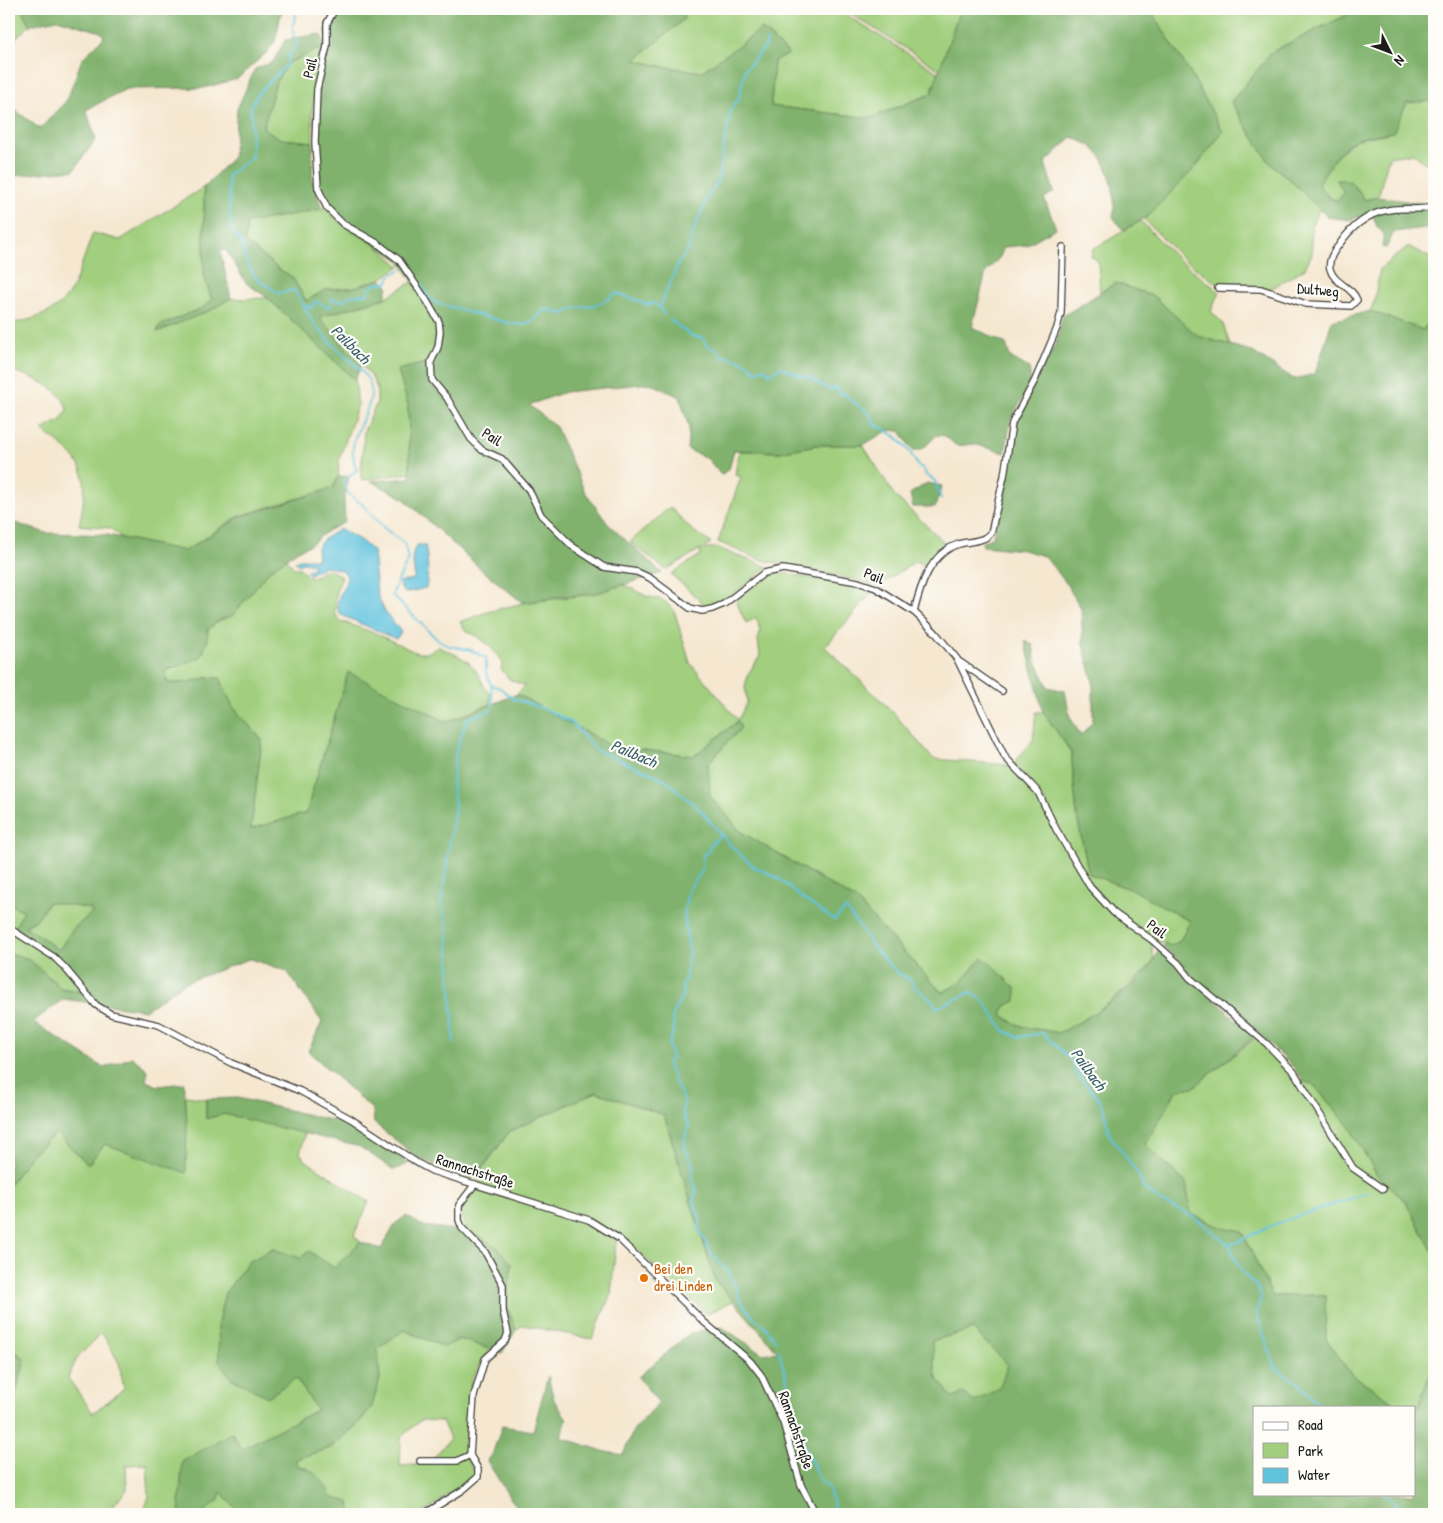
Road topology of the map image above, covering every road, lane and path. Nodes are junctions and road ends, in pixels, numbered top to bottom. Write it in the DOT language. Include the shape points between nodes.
graph roads {
  1 [pos="335,9"];
  2 [pos="1434,207"];
  3 [pos="1063,247"];
  4 [pos="1218,288"];
  5 [pos="914,612"];
  6 [pos="957,659"];
  7 [pos="1002,691"];
  8 [pos="9,928"];
  9 [pos="475,1184"];
  10 [pos="1383,1189"];
  11 [pos="470,1455"];
  12 [pos="420,1461"];
  13 [pos="424,1514"];
  14 [pos="816,1514"];
  1 -- 5 [label="street, Pail" via="327,24 327,46 317,89 316,172 321,196 327,208 343,224 388,250 407,270 439,322 438,347 431,362 432,380 448,398 471,439 482,450 502,459 528,490 541,515 555,531 604,568 637,572 696,610 724,604 764,573 783,569 858,582 876,588"];
  2 -- 4 [label="street, Dultweg" via="1388,210 1362,220 1344,237 1329,267 1336,280 1355,294 1356,304 1306,304 1261,289"];
  3 -- 5 [label="street" via="1061,312 1057,328 1012,423 1001,496 991,532 984,538 958,544 942,554 921,586"];
  5 -- 6 [label="street, Pail"];
  6 -- 7 [label="street, Pail"];
  6 -- 10 [label="street, Pail" via="1001,750 1038,792 1090,887 1114,913 1152,940 1190,978 1268,1044 1294,1072 1353,1168"];
  8 -- 9 [label="street, Rannachstraße" via="54,957 96,1005 110,1014 170,1030 231,1063 285,1084 351,1119 419,1164"];
  9 -- 11 [label="street" via="459,1205 459,1220 462,1228 485,1252 503,1285 503,1311 508,1333 505,1341 483,1364 473,1406"];
  9 -- 14 [label="street, Rannachstraße" via="576,1215 611,1232 704,1322 750,1361 773,1398 801,1484"];
  11 -- 12 [label="street" via="457,1461"];
  11 -- 13 [label="street" via="478,1469 478,1477"];
}
